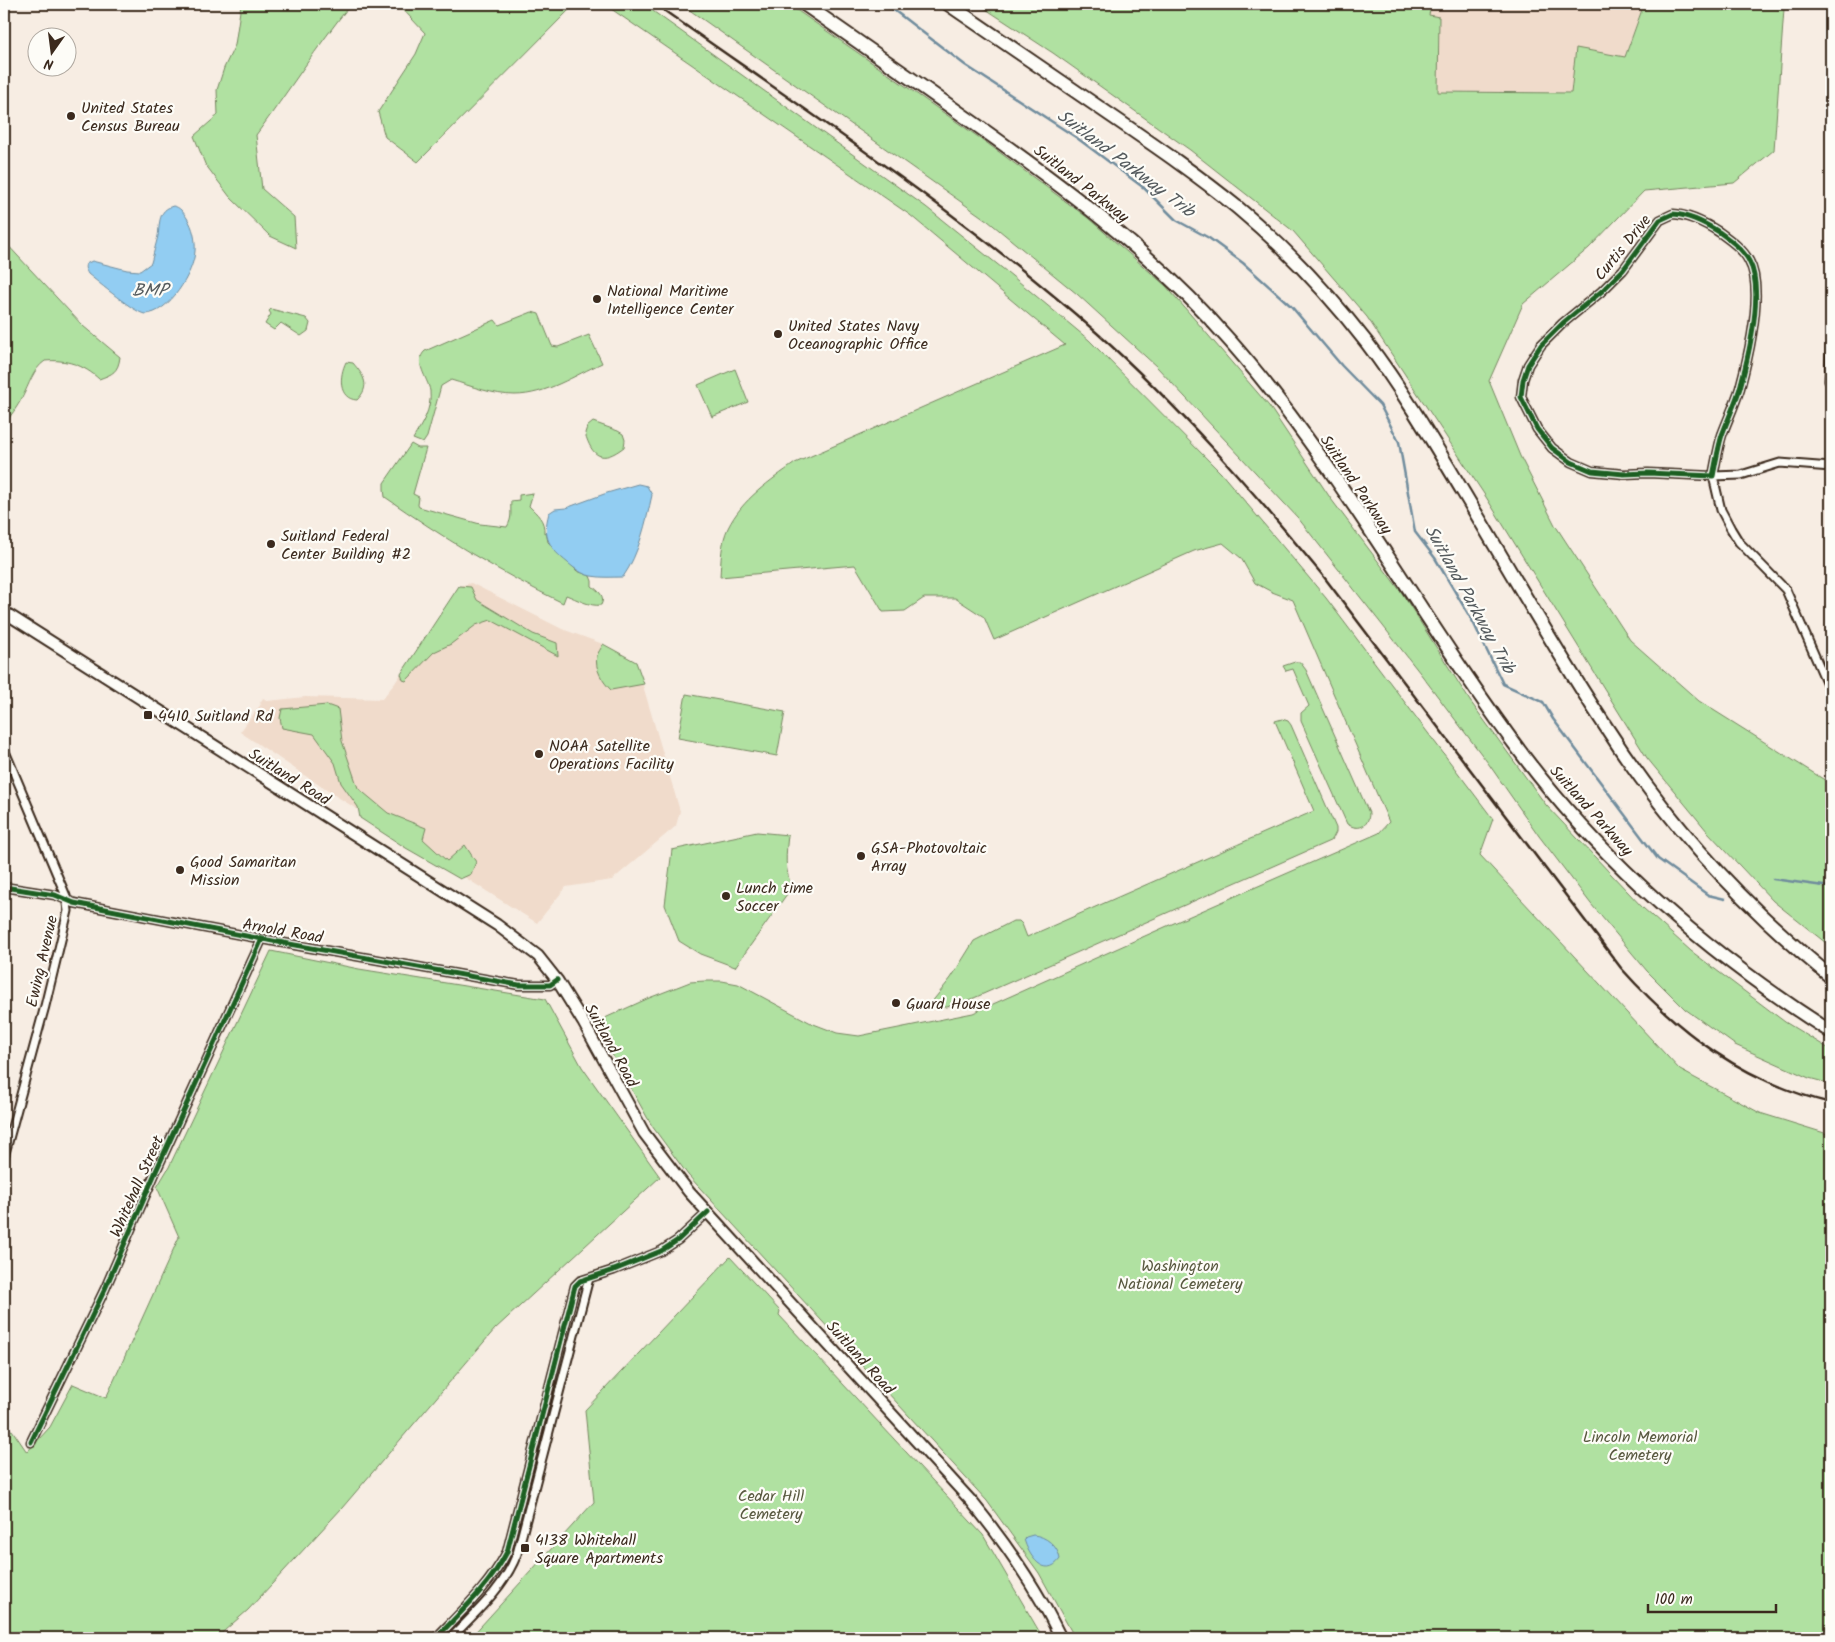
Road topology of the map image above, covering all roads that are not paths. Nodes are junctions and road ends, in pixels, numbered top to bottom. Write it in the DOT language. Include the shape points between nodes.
graph roads {
  1 [pos="804,4"];
  2 [pos="948,4"];
  3 [pos="1831,342"];
  4 [pos="1828,381"];
  5 [pos="1831,467"];
  6 [pos="1713,476"];
  7 [pos="4,612"];
  8 [pos="1831,692"];
  9 [pos="4,749"];
  10 [pos="4,887"];
  11 [pos="67,901"];
  12 [pos="262,939"];
  13 [pos="1831,978"];
  14 [pos="557,980"];
  15 [pos="1831,1032"];
  16 [pos="4,1157"];
  17 [pos="708,1212"];
  18 [pos="589,1278"];
  19 [pos="31,1442"];
  20 [pos="436,1638"];
  21 [pos="451,1638"];
  22 [pos="1061,1638"];
  1 -- 15 [label="highway, Suitland Parkway" via="1078,198 1182,290 1231,342 1288,413 1499,722 1561,802 1635,881 1689,930 1767,990"];
  2 -- 13 [label="highway" via="1203,181 1274,240 1323,290 1399,388 1584,694 1636,771 1725,878"];
  3 -- 4 [label="street"];
  5 -- 6 [label="street, Curtis Drive" via="1780,463 1741,475"];
  6 -- 6 [label="street, Curtis Drive" via="1751,337 1754,278 1750,262 1739,248 1696,219 1673,214 1660,220 1623,270 1541,345 1528,366 1521,397 1537,429 1552,448 1571,462 1592,471"];
  6 -- 8 [label="street, Curtis Drive" via="1721,510 1731,529 1739,542 1786,590"];
  7 -- 14 [label="main road, Suitland Road" via="497,924 533,952"];
  9 -- 11 [label="street, Ewing Avenue"];
  10 -- 11 [label="street, Arnold Road" via="56,895"];
  11 -- 12 [label="street, Arnold Road"];
  11 -- 16 [label="street, Ewing Avenue" via="68,911 52,979"];
  12 -- 14 [label="street, Arnold Road" via="519,985 550,985"];
  12 -- 19 [label="street, Whitehall Street" via="101,1296"];
  14 -- 17 [label="main road, Suitland Road" via="644,1133 669,1168"];
  17 -- 18 [label="street" via="661,1251"];
  17 -- 22 [label="main road, Suitland Road" via="972,1502 1026,1576"];
  18 -- 20 [label="street" via="575,1286 507,1552 491,1578"];
  18 -- 21 [label="street" via="517,1554 506,1578"];
}
